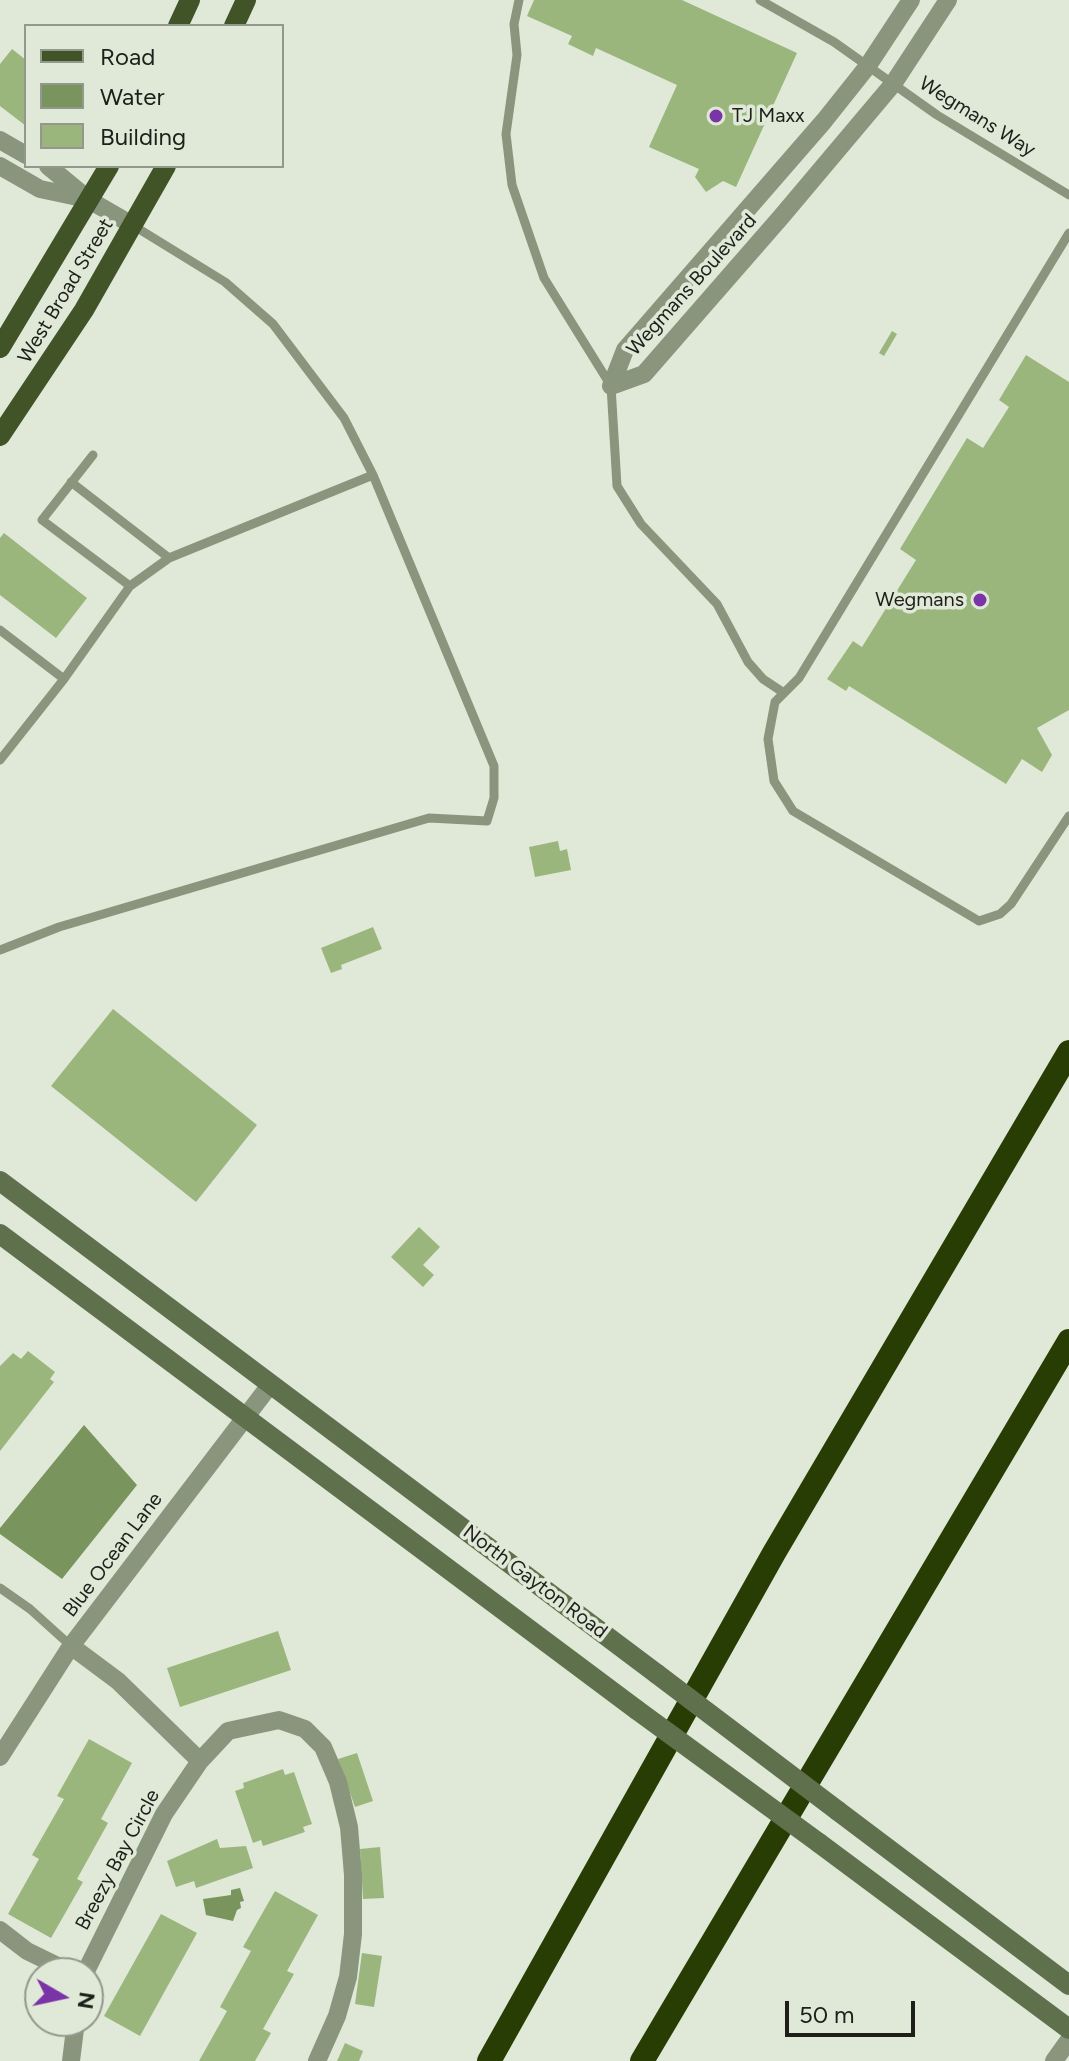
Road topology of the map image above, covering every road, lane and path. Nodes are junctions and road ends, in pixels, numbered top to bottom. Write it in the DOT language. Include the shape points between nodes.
graph roads {
  1 [pos="190,0"];
  2 [pos="246,0"];
  3 [pos="519,0"];
  4 [pos="760,0"];
  5 [pos="911,0"];
  6 [pos="948,0"];
  7 [pos="179,24"];
  8 [pos="235,24"];
  9 [pos="867,67"];
  10 [pos="893,84"];
  11 [pos="0,140"];
  12 [pos="24,154"];
  13 [pos="0,166"];
  14 [pos="50,168"];
  15 [pos="108,168"];
  16 [pos="165,168"];
  17 [pos="1069,195"];
  18 [pos="89,200"];
  19 [pos="134,226"];
  20 [pos="1069,233"];
  21 [pos="0,348"];
  22 [pos="611,386"];
  23 [pos="0,436"];
  24 [pos="93,455"];
  25 [pos="373,475"];
  26 [pos="71,482"];
  27 [pos="169,558"];
  28 [pos="130,586"];
  29 [pos="0,630"];
  30 [pos="64,679"];
  31 [pos="784,693"];
  32 [pos="0,760"];
  33 [pos="1069,816"];
  34 [pos="0,950"];
  35 [pos="1069,1052"];
  36 [pos="0,1181"];
  37 [pos="0,1234"];
  38 [pos="1069,1341"];
  39 [pos="270,1385"];
  40 [pos="245,1417"];
  41 [pos="0,1588"];
  42 [pos="71,1646"];
  43 [pos="0,1757"];
  44 [pos="200,1761"];
  45 [pos="0,1930"];
  46 [pos="39,1957"];
  47 [pos="93,1957"];
  48 [pos="1069,1985"];
  49 [pos="1069,2029"];
  50 [pos="74,2037"];
  51 [pos="1069,2040"];
  52 [pos="71,2061"];
  53 [pos="317,2061"];
  54 [pos="489,2061"];
  55 [pos="642,2061"];
  56 [pos="1054,2061"];
  1 -- 7 [label="main road"];
  2 -- 8 [label="main road"];
  3 -- 22 [label="lane" via="506,134 512,185 544,278"];
  4 -- 9 [label="lane, Wegmans Way"];
  5 -- 9 [label="street, Wegmans Boulevard"];
  6 -- 10 [label="street, Wegmans Boulevard"];
  9 -- 10 [label="lane, Wegmans Way"];
  9 -- 22 [label="street, Wegmans Boulevard" via="625,350"];
  10 -- 17 [label="lane, Wegmans Way"];
  10 -- 22 [label="street, Wegmans Boulevard" via="644,374"];
  11 -- 12 [label="street"];
  13 -- 18 [label="street" via="40,189"];
  14 -- 18 [label="street"];
  15 -- 18 [label="main road, West Broad Street"];
  16 -- 19 [label="main road, West Broad Street"];
  18 -- 19 [label="street"];
  18 -- 21 [label="main road, West Broad Street"];
  19 -- 23 [label="main road, West Broad Street"];
  19 -- 25 [label="lane" via="225,282 273,324 328,392"];
  20 -- 31 [label="lane" via="799,678"];
  22 -- 31 [label="lane" via="614,471 623,500 717,604 748,662"];
  24 -- 26 [label="lane"];
  25 -- 27 [label="lane"];
  25 -- 34 [label="lane" via="494,766 494,798 487,821 429,818 59,927"];
  26 -- 27 [label="lane"];
  26 -- 28 [label="lane" via="42,520"];
  27 -- 28 [label="lane"];
  28 -- 30 [label="lane"];
  29 -- 30 [label="lane"];
  30 -- 32 [label="lane"];
  31 -- 33 [label="lane" via="775,702 768,739 781,797 793,811 979,921 1011,904"];
  35 -- 54 [label="highway" via="774,1553"];
  36 -- 39 [label="main road, North Gayton Road"];
  37 -- 40 [label="main road, North Gayton Road"];
  38 -- 55 [label="highway"];
  39 -- 40 [label="street, Blue Ocean Lane"];
  39 -- 48 [label="main road, North Gayton Road, bridge"];
  40 -- 42 [label="street, Blue Ocean Lane"];
  40 -- 49 [label="main road, North Gayton Road, bridge"];
  41 -- 42 [label="lane"];
  42 -- 43 [label="street, Blue Ocean Lane"];
  42 -- 44 [label="street" via="118,1681"];
  44 -- 47 [label="street, Breezy Bay Circle" via="164,1814"];
  44 -- 53 [label="street, Breezy Bay Circle" via="228,1731 279,1720 305,1729 323,1747 338,1782 349,1827 353,1934 337,2016"];
  45 -- 46 [label="street"];
  50 -- 52 [label="street"];
  51 -- 56 [label="street"];
}
